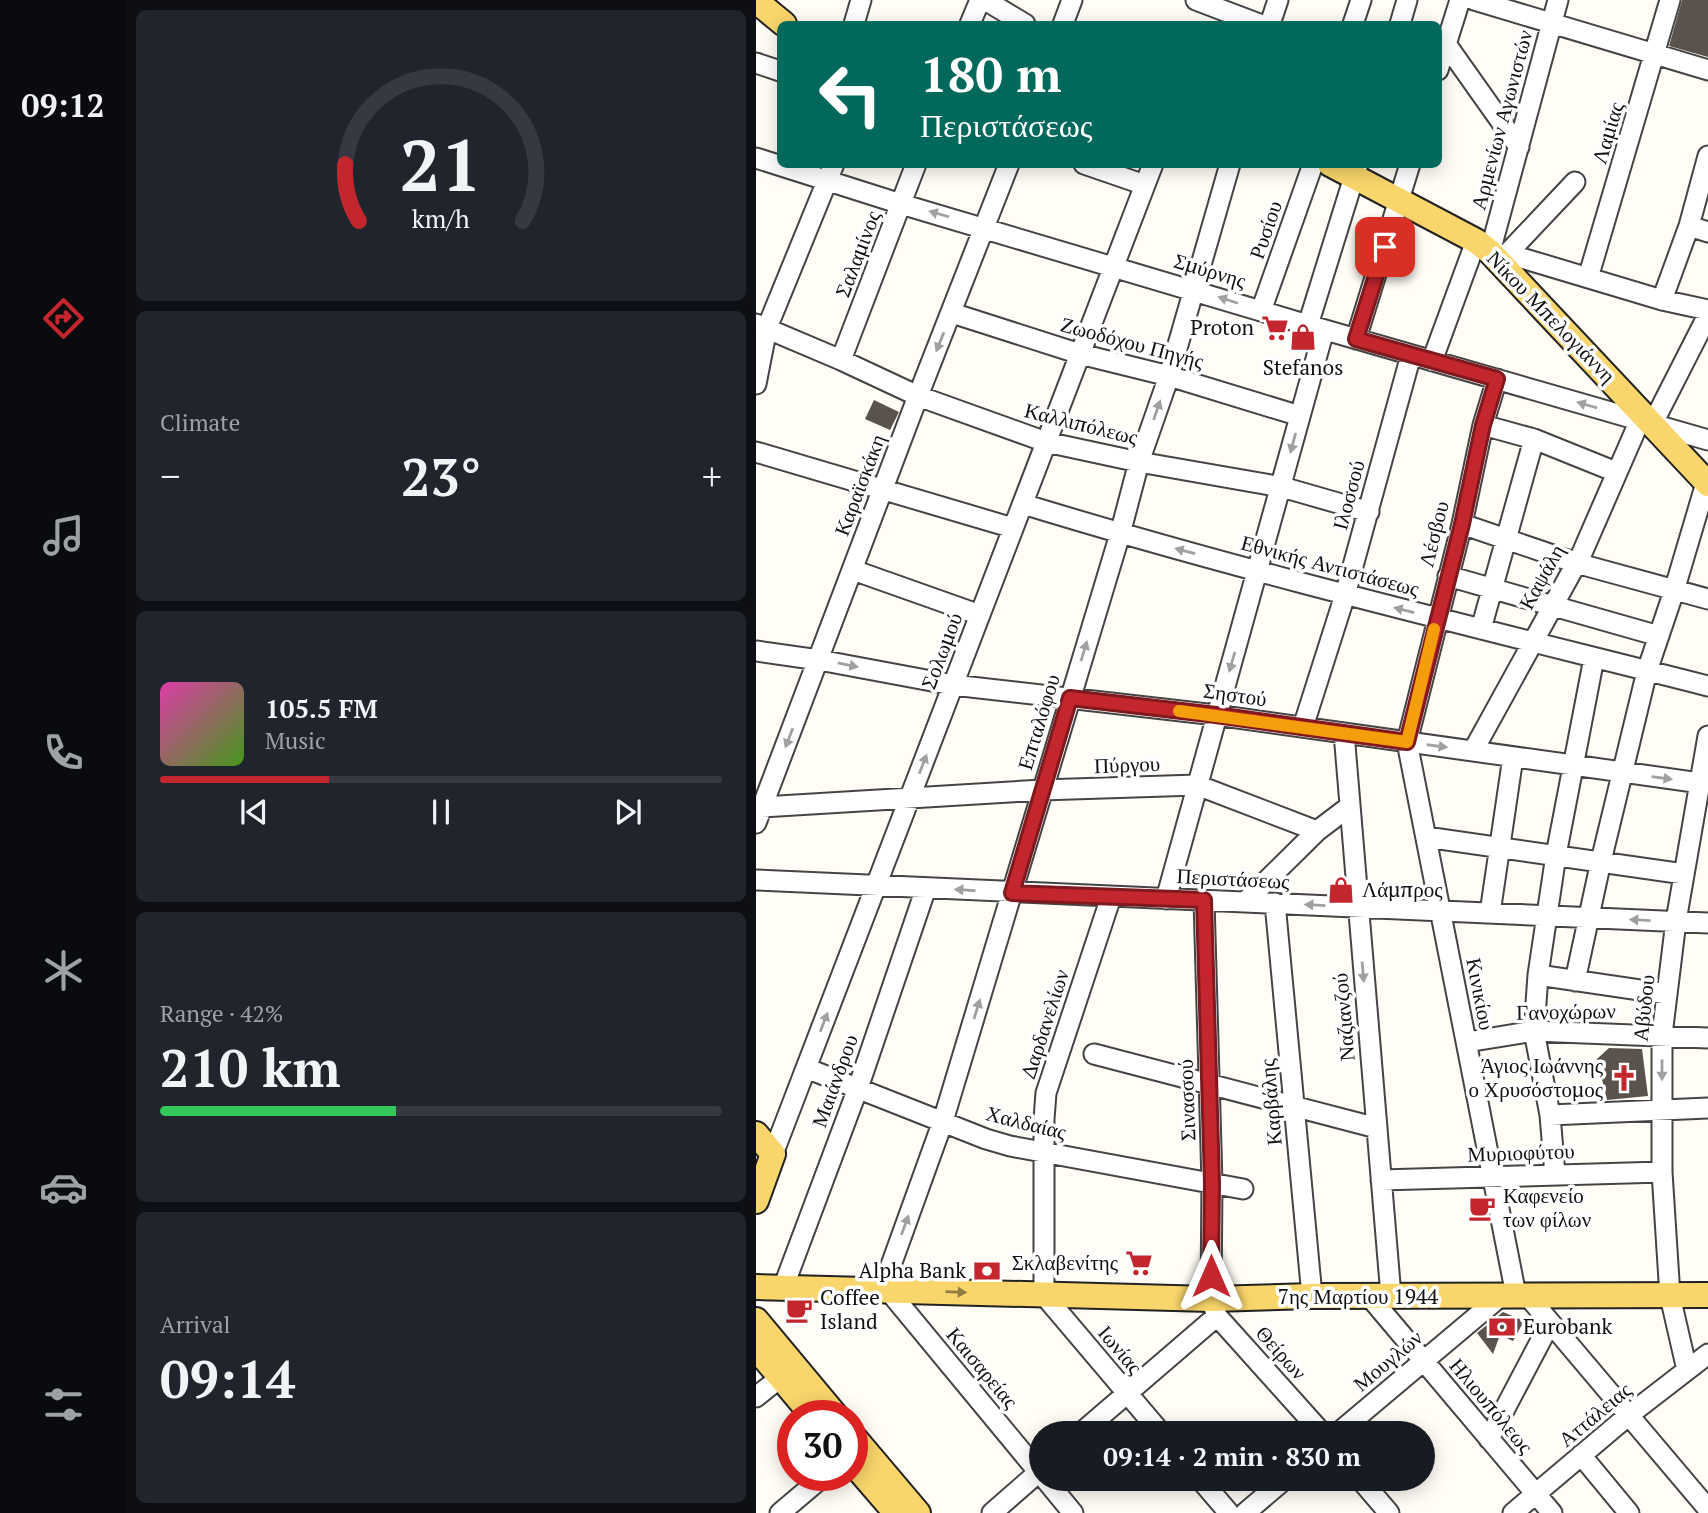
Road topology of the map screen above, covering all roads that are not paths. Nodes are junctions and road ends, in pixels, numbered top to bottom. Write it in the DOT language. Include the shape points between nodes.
graph roads {
  1 [pos="861,0"];
  2 [pos="982,0"];
  3 [pos="1072,0"];
  4 [pos="1196,0"];
  5 [pos="1278,0"];
  6 [pos="1361,0"];
  7 [pos="1407,0"];
  8 [pos="1460,0"];
  9 [pos="1474,0"];
  10 [pos="1558,0"];
  11 [pos="1670,0"];
  12 [pos="756,1"];
  13 [pos="780,21"];
  14 [pos="855,21"];
  15 [pos="972,21"];
  16 [pos="1020,21"];
  17 [pos="1064,21"];
  18 [pos="1251,21"];
  19 [pos="1271,21"];
  20 [pos="1354,21"];
  21 [pos="1401,21"];
  22 [pos="1551,24"];
  23 [pos="1446,44"];
  24 [pos="1655,54"];
  25 [pos="1442,57"];
  26 [pos="756,63"];
  27 [pos="777,70"];
  28 [pos="1708,70"];
  29 [pos="1519,147"];
  30 [pos="1708,157"];
  31 [pos="756,158"];
  32 [pos="777,162"];
  33 [pos="806,168"];
  34 [pos="914,168"];
  35 [pos="1008,168"];
  36 [pos="1096,168"];
  37 [pos="1151,168"];
  38 [pos="1229,168"];
  39 [pos="1312,168"];
  40 [pos="1409,168"];
  41 [pos="1356,171"];
  42 [pos="831,173"];
  43 [pos="1574,182"];
  44 [pos="1145,184"];
  45 [pos="1399,201"];
  46 [pos="901,204"];
  47 [pos="1689,226"];
  48 [pos="985,228"];
  49 [pos="1708,232"];
  50 [pos="1491,249"];
  51 [pos="1114,266"];
  52 [pos="1588,278"];
  53 [pos="1193,290"];
  54 [pos="1662,300"];
  55 [pos="1261,311"];
  56 [pos="952,313"];
  57 [pos="1708,313"];
  58 [pos="762,326"];
  59 [pos="1316,328"];
  60 [pos="1356,339"];
  61 [pos="1080,354"];
  62 [pos="1411,355"];
  63 [pos="841,360"];
  64 [pos="1432,360"];
  65 [pos="1169,376"];
  66 [pos="1497,379"];
  67 [pos="756,384"];
  68 [pos="918,396"];
  69 [pos="1300,416"];
  70 [pos="1646,422"];
  71 [pos="1483,425"];
  72 [pos="1534,439"];
  73 [pos="1708,440"];
  74 [pos="1046,442"];
  75 [pos="756,452"];
  76 [pos="1139,462"];
  77 [pos="1616,472"];
  78 [pos="1707,483"];
  79 [pos="1282,487"];
  80 [pos="884,488"];
  81 [pos="1023,504"];
  82 [pos="1369,512"];
  83 [pos="1462,524"];
  84 [pos="1013,528"];
  85 [pos="1120,534"];
  86 [pos="1508,539"];
  87 [pos="1576,563"];
  88 [pos="853,570"];
  89 [pos="1259,570"];
  90 [pos="1448,576"];
  91 [pos="1494,588"];
  92 [pos="1674,591"];
  93 [pos="1345,595"];
  94 [pos="1708,599"];
  95 [pos="1552,606"];
  96 [pos="980,615"];
  97 [pos="1436,618"];
  98 [pos="1481,629"];
  99 [pos="1658,636"];
  100 [pos="1531,642"];
  101 [pos="756,651"];
  102 [pos="1594,657"];
  103 [pos="819,660"];
  104 [pos="1647,671"];
  105 [pos="953,685"];
  106 [pos="1708,686"];
  107 [pos="1070,698"];
  108 [pos="1216,715"];
  109 [pos="1303,727"];
  110 [pos="1344,733"];
  111 [pos="1708,736"];
  112 [pos="1407,742"];
  113 [pos="1473,751"];
  114 [pos="1513,757"];
  115 [pos="1573,765"];
  116 [pos="1623,772"];
  117 [pos="1704,783"];
  118 [pos="1197,785"];
  119 [pos="1041,790"];
  120 [pos="909,798"];
  121 [pos="1350,806"];
  122 [pos="759,815"];
  123 [pos="1317,831"];
  124 [pos="1426,837"];
  125 [pos="1500,848"];
  126 [pos="1556,855"];
  127 [pos="1601,861"];
  128 [pos="1684,874"];
  129 [pos="756,880"];
  130 [pos="876,887"];
  131 [pos="926,888"];
  132 [pos="1012,893"];
  133 [pos="1111,897"];
  134 [pos="1166,899"];
  135 [pos="1204,900"];
  136 [pos="1245,902"];
  137 [pos="1275,904"];
  138 [pos="1357,907"];
  139 [pos="1441,911"];
  140 [pos="1490,913"];
  141 [pos="1547,916"];
  142 [pos="1588,918"];
  143 [pos="1676,922"];
  144 [pos="1708,923"];
  145 [pos="1538,975"];
  146 [pos="1575,981"];
  147 [pos="1667,994"];
  148 [pos="1534,1031"];
  149 [pos="1662,1035"];
  150 [pos="1708,1038"];
  151 [pos="1467,1042"];
  152 [pos="1094,1054"];
  153 [pos="806,1068"];
  154 [pos="1209,1083"];
  155 [pos="858,1088"];
  156 [pos="1294,1106"];
  157 [pos="1708,1108"];
  158 [pos="1662,1110"];
  159 [pos="1550,1115"];
  160 [pos="943,1121"];
  161 [pos="1377,1128"];
  162 [pos="756,1134"];
  163 [pos="1044,1153"];
  164 [pos="773,1154"];
  165 [pos="1662,1172"];
  166 [pos="1555,1175"];
  167 [pos="1493,1177"];
  168 [pos="1381,1180"];
  169 [pos="1212,1183"];
  170 [pos="1243,1189"];
  171 [pos="756,1201"];
  172 [pos="772,1288"];
  173 [pos="888,1290"];
  174 [pos="1044,1295"];
  175 [pos="1312,1296"];
  176 [pos="1380,1296"];
  177 [pos="1515,1296"];
  178 [pos="1670,1296"];
  179 [pos="1708,1296"];
  180 [pos="1214,1307"];
  181 [pos="1550,1323"];
  182 [pos="759,1333"];
  183 [pos="1708,1354"];
  184 [pos="1423,1360"];
  185 [pos="1687,1370"];
  186 [pos="781,1377"];
  187 [pos="1126,1392"];
  188 [pos="756,1397"];
  189 [pos="800,1400"];
  190 [pos="821,1400"];
  191 [pos="1629,1415"];
  192 [pos="1094,1421"];
  193 [pos="1151,1421"];
  194 [pos="1312,1421"];
  195 [pos="1352,1421"];
  196 [pos="1489,1439"];
  197 [pos="868,1454"];
  198 [pos="1581,1455"];
  199 [pos="1029,1458"];
  200 [pos="868,1481"];
  201 [pos="1029,1484"];
  202 [pos="806,1491"];
  203 [pos="1056,1491"];
  204 [pos="1210,1491"];
  205 [pos="1271,1491"];
  206 [pos="1370,1491"];
  207 [pos="1536,1494"];
  208 [pos="1708,1509"];
  209 [pos="780,1513"];
  210 [pos="896,1513"];
  211 [pos="918,1513"];
  212 [pos="992,1513"];
  213 [pos="1073,1513"];
  214 [pos="1229,1513"];
  215 [pos="1245,1513"];
  216 [pos="1389,1513"];
  217 [pos="1513,1513"];
  218 [pos="1552,1513"];
  219 [pos="1629,1513"];
  1 -- 14 [label="street"];
  2 -- 15 [label="street"];
  2 -- 16 [label="street"];
  3 -- 17 [label="street"];
  4 -- 18 [label="street"];
  5 -- 19 [label="street"];
  6 -- 20 [label="street"];
  7 -- 21 [label="street"];
  8 -- 23 [label="street"];
  9 -- 22 [label="street"];
  10 -- 22 [label="street, Αρμενίων Αγωνιστών"];
  11 -- 24 [label="street, Λαμίας"];
  12 -- 13 [label="main road"];
  22 -- 24 [label="street"];
  22 -- 29 [label="street, Αρμενίων Αγωνιστών"];
  23 -- 25 [label="street"];
  23 -- 29 [label="street"];
  24 -- 28 [label="street"];
  24 -- 52 [label="street, Λαμίας"];
  26 -- 27 [label="street"];
  29 -- 50 [label="street, Αρμενίων Αγωνιστών"];
  30 -- 47 [label="street"];
  31 -- 32 [label="street, Σμύρνης"];
  33 -- 42 [label="street, Σμύρνης"];
  34 -- 46 [label="street, Σαλαμίνος"];
  35 -- 48 [label="street, Καραϊσκάκη"];
  36 -- 44 [label="street"];
  37 -- 44 [label="street, Σολωμού"];
  38 -- 53 [label="street, Επταλόφου"];
  39 -- 55 [label="street, Ρυσίου"];
  40 -- 45 [label="street"];
  41 -- 45 [label="main road, Νίκου Μπελογιάννη"];
  41 -- 59 [label="street"];
  42 -- 46 [label="street, Σμύρνης"];
  42 -- 58 [label="street"];
  43 -- 50 [label="street"];
  44 -- 51 [label="street, Σολωμού"];
  45 -- 50 [label="main road, Νίκου Μπελογιάννη"];
  45 -- 60 [label="street"];
  48 -- 46 [label="street, Σμύρνης, one-way"];
  46 -- 63 [label="street, Σαλαμίνος"];
  47 -- 49 [label="street"];
  47 -- 54 [label="street"];
  48 -- 51 [label="street, Σμύρνης"];
  48 -- 56 [label="street, Καραϊσκάκη"];
  50 -- 52 [label="street"];
  50 -- 64 [label="street, Αρμενίων Αγωνιστών"];
  50 -- 70 [label="main road, Νίκου Μπελογιάννη"];
  51 -- 53 [label="street, Σμύρνης"];
  51 -- 61 [label="street, Σολωμού"];
  52 -- 54 [label="street"];
  55 -- 53 [label="street, Σμύρνης, one-way"];
  53 -- 65 [label="street, Επταλόφου"];
  54 -- 57 [label="street"];
  55 -- 59 [label="street, Σμύρνης"];
  56 -- 61 [label="street, Ζωοδόχου Πηγής"];
  56 -- 68 [label="street, Καραϊσκάκη, one-way"];
  57 -- 70 [label="street, Καψάλη"];
  58 -- 63 [label="street, Καλλιπόλεως"];
  58 -- 67 [label="street"];
  59 -- 60 [label="street, Σμύρνης"];
  59 -- 69 [label="street"];
  60 -- 62 [label="street, Σμύρνης"];
  61 -- 65 [label="street, Ζωοδόχου Πηγής"];
  61 -- 74 [label="street, Σολωμού"];
  62 -- 64 [label="street, Σμύρνης"];
  62 -- 82 [label="street, Ιλοσσού"];
  63 -- 68 [label="street, Καλλιπόλεως"];
  64 -- 66 [label="street, Σμύρνης"];
  65 -- 69 [label="street, Ζωοδόχου Πηγής"];
  76 -- 65 [label="street, Επταλόφου, one-way"];
  70 -- 66 [label="street, Σμύρνης, one-way"];
  66 -- 71 [label="street, Λέσβου"];
  68 -- 74 [label="street, Καλλιπόλεως"];
  68 -- 80 [label="street, Καραϊσκάκη"];
  69 -- 79 [label="street, one-way"];
  70 -- 73 [label="street, Σμύρνης"];
  70 -- 77 [label="street, Καψάλη"];
  70 -- 78 [label="main road, Νίκου Μπελογιάννη"];
  71 -- 72 [label="street"];
  71 -- 83 [label="street, Λέσβου"];
  72 -- 77 [label="street"];
  72 -- 86 [label="street"];
  74 -- 76 [label="street, Καλλιπόλεως"];
  74 -- 81 [label="street, Σολωμού"];
  75 -- 80 [label="street"];
  76 -- 79 [label="street, Καλλιπόλεως"];
  76 -- 85 [label="street, Επταλόφου"];
  77 -- 87 [label="street, Καψάλη"];
  78 -- 92 [label="street"];
  79 -- 82 [label="street, Καλλιπόλεως"];
  79 -- 89 [label="street"];
  80 -- 84 [label="street"];
  80 -- 88 [label="street, Καραϊσκάκη"];
  81 -- 84 [label="street, Σολωμού"];
  81 -- 85 [label="street, Εθνικής Αντιστάσεως"];
  82 -- 93 [label="street, Ιλοσσού"];
  83 -- 86 [label="street"];
  83 -- 90 [label="street, Λέσβου"];
  84 -- 96 [label="street, Σολωμού"];
  89 -- 85 [label="street, Εθνικής Αντιστάσεως, one-way"];
  107 -- 85 [label="street, Επταλόφου, one-way"];
  86 -- 87 [label="street"];
  86 -- 91 [label="street"];
  87 -- 92 [label="street"];
  87 -- 95 [label="street, Καψάλη"];
  88 -- 96 [label="street"];
  88 -- 103 [label="street, Καραϊσκάκη"];
  89 -- 93 [label="street, Εθνικής Αντιστάσεως"];
  89 -- 108 [label="street, one-way"];
  90 -- 91 [label="street"];
  90 -- 97 [label="street, Λέσβου"];
  91 -- 95 [label="street"];
  91 -- 98 [label="street"];
  92 -- 94 [label="street"];
  92 -- 99 [label="street"];
  97 -- 93 [label="street, Εθνικής Αντιστάσεως, one-way"];
  93 -- 109 [label="street, Ιλοσσού"];
  95 -- 99 [label="street"];
  95 -- 100 [label="street, Καψάλη"];
  96 -- 105 [label="street, Σολωμού"];
  97 -- 98 [label="street, Εθνικής Αντιστάσεως"];
  97 -- 112 [label="street, Λέσβου"];
  98 -- 100 [label="street, Εθνικής Αντιστάσεως"];
  99 -- 104 [label="street"];
  100 -- 102 [label="street, Εθνικής Αντιστάσεως"];
  100 -- 113 [label="street, Καψάλη"];
  101 -- 103 [label="street, Σηστού"];
  102 -- 104 [label="street, Εθνικής Αντιστάσεως"];
  102 -- 115 [label="street"];
  103 -- 105 [label="street, Σηστού, one-way"];
  103 -- 122 [label="street, Καραϊσκάκη, one-way"];
  104 -- 106 [label="street, Εθνικής Αντιστάσεως"];
  104 -- 116 [label="street"];
  105 -- 107 [label="street, Σηστού"];
  120 -- 105 [label="street, Σολωμού, one-way"];
  107 -- 108 [label="street, Σηστού"];
  107 -- 119 [label="street, Επταλόφου"];
  108 -- 109 [label="street, Σηστού"];
  108 -- 118 [label="street"];
  109 -- 110 [label="street, Σηστού"];
  110 -- 112 [label="street, Σηστού"];
  110 -- 121 [label="street, Ναζιανζού"];
  111 -- 117 [label="street, Αβύδου"];
  112 -- 113 [label="street, Σηστού, one-way"];
  112 -- 124 [label="street, Κινικίου"];
  113 -- 114 [label="street, Σηστού"];
  114 -- 115 [label="street, Σηστού"];
  114 -- 125 [label="street"];
  115 -- 116 [label="street, Σηστού"];
  115 -- 126 [label="street"];
  116 -- 117 [label="street, Σηστού, one-way"];
  116 -- 127 [label="street"];
  117 -- 128 [label="street, Αβύδου"];
  118 -- 119 [label="street, Πύργου"];
  118 -- 123 [label="street, Πύργου"];
  118 -- 134 [label="street"];
  119 -- 120 [label="street, Πύργου"];
  119 -- 132 [label="street, Επταλόφου"];
  120 -- 122 [label="street, Πύργου"];
  120 -- 130 [label="street, Σολωμού"];
  121 -- 123 [label="street"];
  121 -- 138 [label="street, Ναζιανζού"];
  123 -- 136 [label="street"];
  124 -- 125 [label="street"];
  124 -- 139 [label="street, Κινικίου"];
  125 -- 126 [label="street"];
  125 -- 140 [label="street"];
  126 -- 127 [label="street"];
  126 -- 141 [label="street"];
  127 -- 128 [label="street"];
  127 -- 142 [label="street"];
  128 -- 143 [label="street, Αβύδου"];
  129 -- 130 [label="street, Περιστάσεως"];
  130 -- 131 [label="street, Περιστάσεως"];
  153 -- 130 [label="street, Σολωμού, one-way"];
  132 -- 131 [label="street, Περιστάσεως, one-way"];
  131 -- 155 [label="street, Μαιάνδρου"];
  132 -- 133 [label="street, Περιστάσεως"];
  160 -- 132 [label="street, Επταλόφου, one-way"];
  133 -- 134 [label="street, Περιστάσεως"];
  133 -- 163 [label="street, Δαρδανελίων" via="1046,1093"];
  134 -- 135 [label="street, Περιστάσεως"];
  135 -- 136 [label="street, Περιστάσεως"];
  135 -- 154 [label="street, Σινασσού"];
  136 -- 137 [label="street, Περιστάσεως"];
  138 -- 137 [label="street, Περιστάσεως, one-way"];
  137 -- 156 [label="street, Καρβάλης"];
  138 -- 139 [label="street, Περιστάσεως"];
  138 -- 161 [label="street, Ναζιανζού, one-way"];
  139 -- 140 [label="street, Περιστάσεως"];
  139 -- 151 [label="street, Κινικίου"];
  140 -- 141 [label="street, Περιστάσεως"];
  141 -- 142 [label="street, Περιστάσεως"];
  141 -- 145 [label="street"];
  143 -- 142 [label="street, Περιστάσεως, one-way"];
  142 -- 146 [label="street"];
  143 -- 144 [label="street, Περιστάσεως"];
  143 -- 147 [label="street, Αβύδου"];
  145 -- 146 [label="street"];
  145 -- 148 [label="street"];
  146 -- 147 [label="street"];
  147 -- 149 [label="street, Αβύδου"];
  148 -- 149 [label="street, Γανοχώρων"];
  148 -- 151 [label="street, Γανοχώρων"];
  148 -- 159 [label="street"];
  149 -- 150 [label="street, Γανοχώρων"];
  149 -- 158 [label="street, Αβύδου, one-way"];
  151 -- 167 [label="street, Κινικίου"];
  152 -- 154 [label="street"];
  153 -- 155 [label="street, Χαλδαίας"];
  153 -- 164 [label="street, Σολωμού"];
  154 -- 156 [label="street"];
  154 -- 169 [label="street, Σινασσού"];
  155 -- 160 [label="street, Χαλδαίας"];
  155 -- 172 [label="street, Μαιάνδρου"];
  156 -- 161 [label="street"];
  156 -- 175 [label="street, Καρβάλης"];
  157 -- 158 [label="street"];
  158 -- 159 [label="street"];
  158 -- 165 [label="street, Αβύδου"];
  159 -- 166 [label="street"];
  160 -- 163 [label="street, Χαλδαίας" via="986,1139"];
  173 -- 160 [label="street, Επταλόφου, one-way" via="886,1279"];
  161 -- 168 [label="street, Ναζιανζού"];
  162 -- 164 [label="main road"];
  163 -- 169 [label="street, Χαλδαίας"];
  163 -- 174 [label="street, Δαρδανελίων"];
  164 -- 171 [label="main road"];
  165 -- 166 [label="street, Μυριοφύτου"];
  165 -- 178 [label="street, Αβύδου"];
  166 -- 167 [label="street, Μυριοφύτου"];
  167 -- 168 [label="street, Μυριοφύτου"];
  167 -- 177 [label="street, Κινικίου"];
  168 -- 176 [label="street, Ναζιανζού"];
  169 -- 170 [label="street, Χαλδαίας"];
  169 -- 180 [label="street, Σινασσού"];
  172 -- 173 [label="main road, 7ης Μαρτίου 1944"];
  172 -- 182 [label="main road"];
  173 -- 174 [label="main road, 7ης Μαρτίου 1944, one-way"];
  173 -- 199 [label="street, Καισαρείας"];
  174 -- 180 [label="main road, 7ης Μαρτίου 1944"];
  174 -- 187 [label="street, Ιωνίας"];
  175 -- 176 [label="main road, 7ης Μαρτίου 1944"];
  175 -- 180 [label="main road, 7ης Μαρτίου 1944"];
  176 -- 177 [label="main road, 7ης Μαρτίου 1944"];
  176 -- 184 [label="street, Ηλιουπόλεως"];
  177 -- 178 [label="main road, 7ης Μαρτίου 1944"];
  177 -- 181 [label="street"];
  177 -- 184 [label="street, Μουγλών"];
  178 -- 179 [label="main road, 7ης Μαρτίου 1944"];
  178 -- 185 [label="street, Αβύδου"];
  180 -- 187 [label="street"];
  180 -- 194 [label="street, Θείρων"];
  181 -- 191 [label="street"];
  181 -- 196 [label="street"];
  182 -- 186 [label="main road"];
  182 -- 190 [label="main road"];
  183 -- 185 [label="street, Αττάλειας"];
  184 -- 195 [label="street, Μουγλών"];
  184 -- 196 [label="street, Ηλιουπόλεως"];
  185 -- 191 [label="street, Αττάλειας"];
  186 -- 188 [label="street"];
  186 -- 189 [label="main road"];
  187 -- 192 [label="street"];
  187 -- 193 [label="street, Ιωνίας"];
  191 -- 198 [label="street, Αττάλειας"];
  191 -- 208 [label="street"];
  196 -- 207 [label="street, Ηλιουπόλεως"];
  197 -- 211 [label="main road"];
  198 -- 207 [label="street, Αττάλειας"];
  198 -- 219 [label="street"];
  200 -- 210 [label="main road"];
  201 -- 212 [label="street"];
  202 -- 209 [label="street"];
  203 -- 213 [label="street, Καισαρείας"];
  204 -- 214 [label="street"];
  205 -- 215 [label="street"];
  206 -- 216 [label="street"];
  207 -- 217 [label="street, Αττάλειας"];
  207 -- 218 [label="street, Ηλιουπόλεως"];
}
